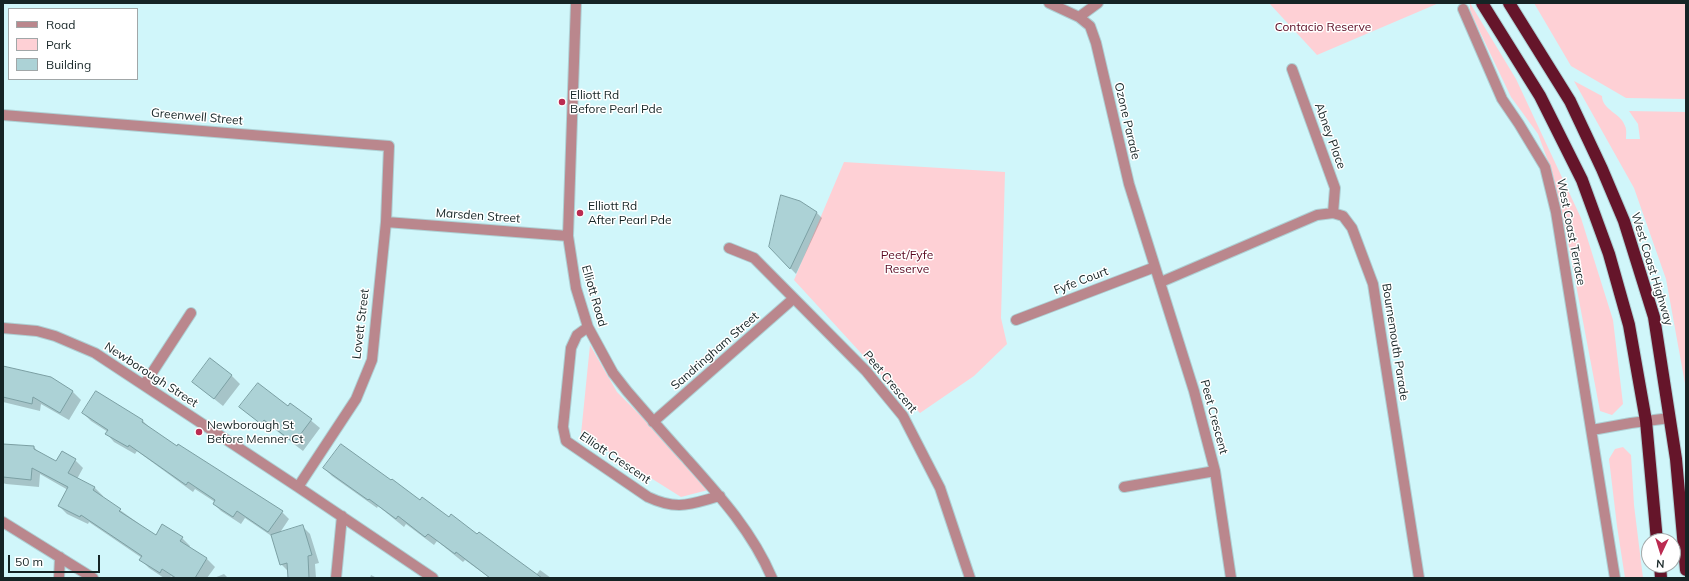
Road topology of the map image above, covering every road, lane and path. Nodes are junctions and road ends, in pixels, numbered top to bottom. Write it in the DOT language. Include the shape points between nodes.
graph roads {
  1 [pos="1048,3"];
  2 [pos="1098,3"];
  3 [pos="1482,3"];
  4 [pos="1509,3"];
  5 [pos="575,4"];
  6 [pos="1462,9"];
  7 [pos="1079,17"];
  8 [pos="1292,69"];
  9 [pos="3,115"];
  10 [pos="389,146"];
  11 [pos="1333,213"];
  12 [pos="386,222"];
  13 [pos="568,236"];
  14 [pos="728,248"];
  15 [pos="1155,267"];
  16 [pos="1161,282"];
  17 [pos="793,299"];
  18 [pos="191,313"];
  19 [pos="1016,320"];
  20 [pos="588,327"];
  21 [pos="3,328"];
  22 [pos="144,385"];
  23 [pos="1670,418"];
  24 [pos="1646,421"];
  25 [pos="653,422"];
  26 [pos="1592,430"];
  27 [pos="1215,472"];
  28 [pos="298,487"];
  29 [pos="1124,487"];
  30 [pos="720,496"];
  31 [pos="342,516"];
  32 [pos="3,522"];
  33 [pos="1656,533"];
  34 [pos="60,557"];
  35 [pos="1686,570"];
  36 [pos="59,578"];
  37 [pos="93,578"];
  38 [pos="336,578"];
  39 [pos="433,578"];
  40 [pos="772,578"];
  41 [pos="970,578"];
  42 [pos="1231,578"];
  43 [pos="1419,578"];
  44 [pos="1616,578"];
  1 -- 7 [label="street, Ozone Parade"];
  2 -- 7 [label="street"];
  3 -- 24 [label="highway" via="1540,96 1582,180 1609,254 1629,325"];
  4 -- 23 [label="highway, West Coast Highway" via="1570,101 1624,221 1654,317"];
  5 -- 13 [label="street, Elliott Road"];
  6 -- 26 [label="street, West Coast Terrace" via="1502,99 1544,167 1556,212"];
  7 -- 15 [label="street, Ozone Parade" via="1090,26 1096,43 1129,184"];
  8 -- 11 [label="street, Abney Place" via="1335,188"];
  9 -- 10 [label="street, Greenwell Street"];
  10 -- 12 [label="street, Lovett Street"];
  11 -- 16 [label="street" via="1317,215"];
  11 -- 43 [label="street, Bournemouth Parade" via="1343,216 1352,228 1373,284"];
  12 -- 13 [label="street, Marsden Street"];
  12 -- 28 [label="street, Lovett Street" via="372,360 356,399"];
  13 -- 20 [label="street, Elliott Road" via="576,288"];
  14 -- 17 [label="street, Peet Crescent" via="754,258"];
  15 -- 16 [label="street, Peet Crescent"];
  15 -- 19 [label="street, Fyfe Court"];
  16 -- 27 [label="street, Peet Crescent"];
  17 -- 25 [label="street, Sandringham Street"];
  17 -- 41 [label="street, Peet Crescent" via="866,371 903,416 940,488"];
  18 -- 22 [label="street"];
  20 -- 25 [label="street, Elliott Road" via="613,373"];
  20 -- 30 [label="street, Elliott Crescent" via="577,335 571,348 563,427 566,441 648,497 663,504 675,506"];
  21 -- 22 [label="street, Newborough Street" via="37,331 55,336 94,353"];
  22 -- 28 [label="street, Newborough Street"];
  23 -- 24 [label="street"];
  23 -- 35 [label="highway, West Coast Highway"];
  24 -- 26 [label="street"];
  24 -- 33 [label="highway"];
  25 -- 30 [label="street, Elliott Road"];
  26 -- 44 [label="street, West Coast Terrace"];
  27 -- 29 [label="street"];
  27 -- 42 [label="street, Peet Crescent"];
  28 -- 31 [label="street, Newborough Street"];
  30 -- 40 [label="street, Elliott Road" via="750,535"];
  31 -- 38 [label="street"];
  31 -- 39 [label="street, Newborough Street"];
  32 -- 34 [label="street"];
  34 -- 36 [label="street"];
  34 -- 37 [label="street"];
}
